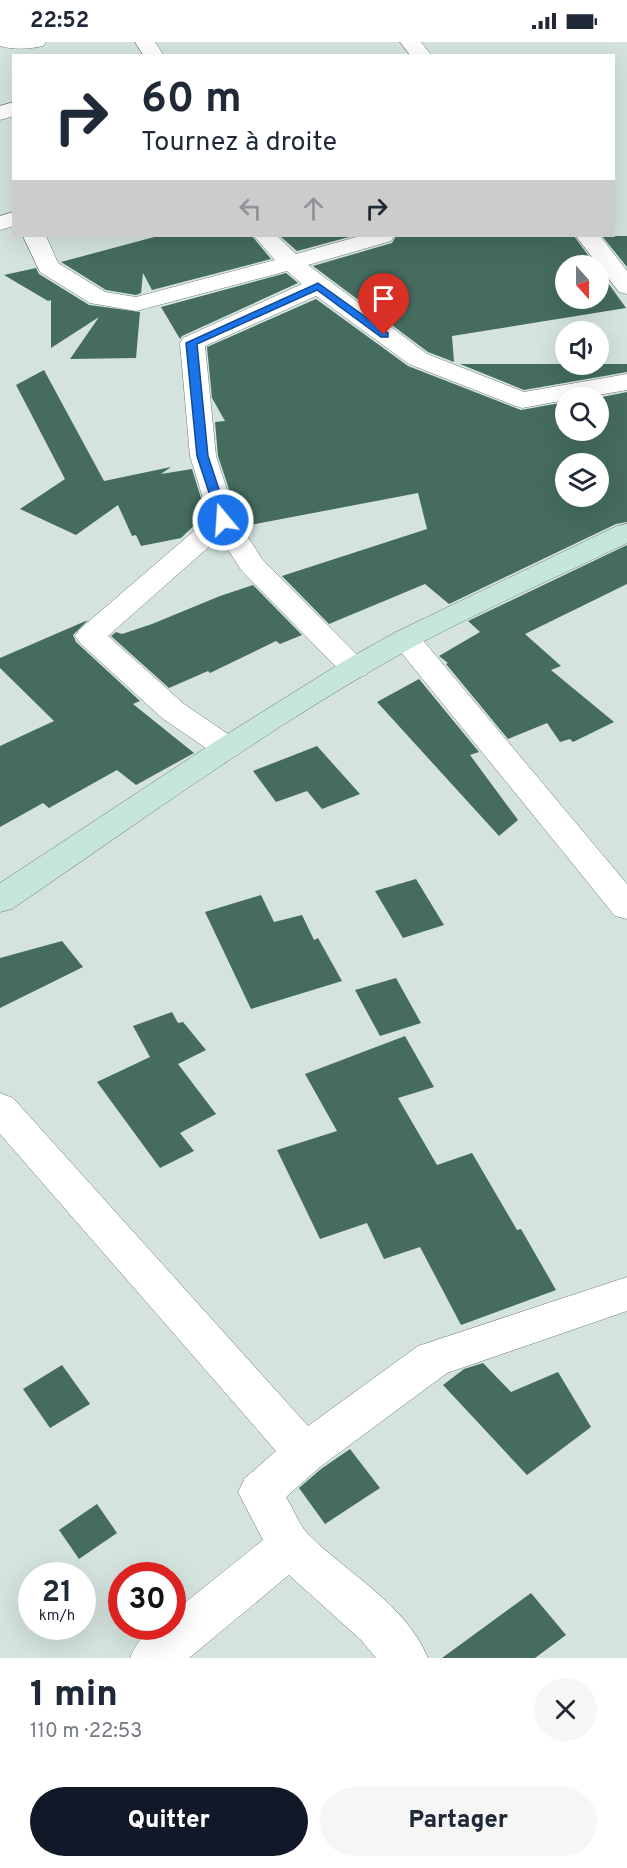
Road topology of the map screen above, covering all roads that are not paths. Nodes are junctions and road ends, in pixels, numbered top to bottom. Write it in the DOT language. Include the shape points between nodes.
graph roads {
  1 [pos="6,42"];
  2 [pos="36,42"];
  3 [pos="410,42"];
  4 [pos="14,43"];
  5 [pos="0,47"];
  6 [pos="420,54"];
  7 [pos="35,237"];
  8 [pos="266,237"];
  9 [pos="380,237"];
  10 [pos="589,237"];
  11 [pos="291,263"];
  12 [pos="318,286"];
  13 [pos="627,287"];
  14 [pos="627,382"];
  15 [pos="223,520"];
  16 [pos="627,532"];
  17 [pos="406,639"];
  18 [pos="355,668"];
  19 [pos="227,748"];
  20 [pos="1,898"];
  21 [pos="627,907"];
  22 [pos="0,1108"];
  23 [pos="627,1294"];
  24 [pos="305,1453"];
  25 [pos="290,1546"];
  26 [pos="153,1658"];
  27 [pos="405,1658"];
  1 -- 4 [label="street"];
  2 -- 4 [label="street"];
  3 -- 6 [label="street"];
  4 -- 5 [label="street"];
  7 -- 11 [label="street" via="48,267 98,298 136,304"];
  8 -- 11 [label="street"];
  9 -- 11 [label="street"];
  10 -- 13 [label="street"];
  11 -- 12 [label="street"];
  12 -- 14 [label="street" via="418,359 522,400"];
  12 -- 15 [label="street" via="192,343 203,456"];
  15 -- 18 [label="street" via="251,564"];
  15 -- 19 [label="street" via="90,636 173,711"];
  16 -- 17 [label="street"];
  17 -- 18 [label="street"];
  17 -- 21 [label="street"];
  18 -- 19 [label="street"];
  19 -- 20 [label="street"];
  22 -- 24 [label="street"];
  23 -- 24 [label="street" via="433,1359"];
  24 -- 25 [label="street" via="260,1492"];
  25 -- 26 [label="street"];
  25 -- 27 [label="street" via="377,1624"];
}
